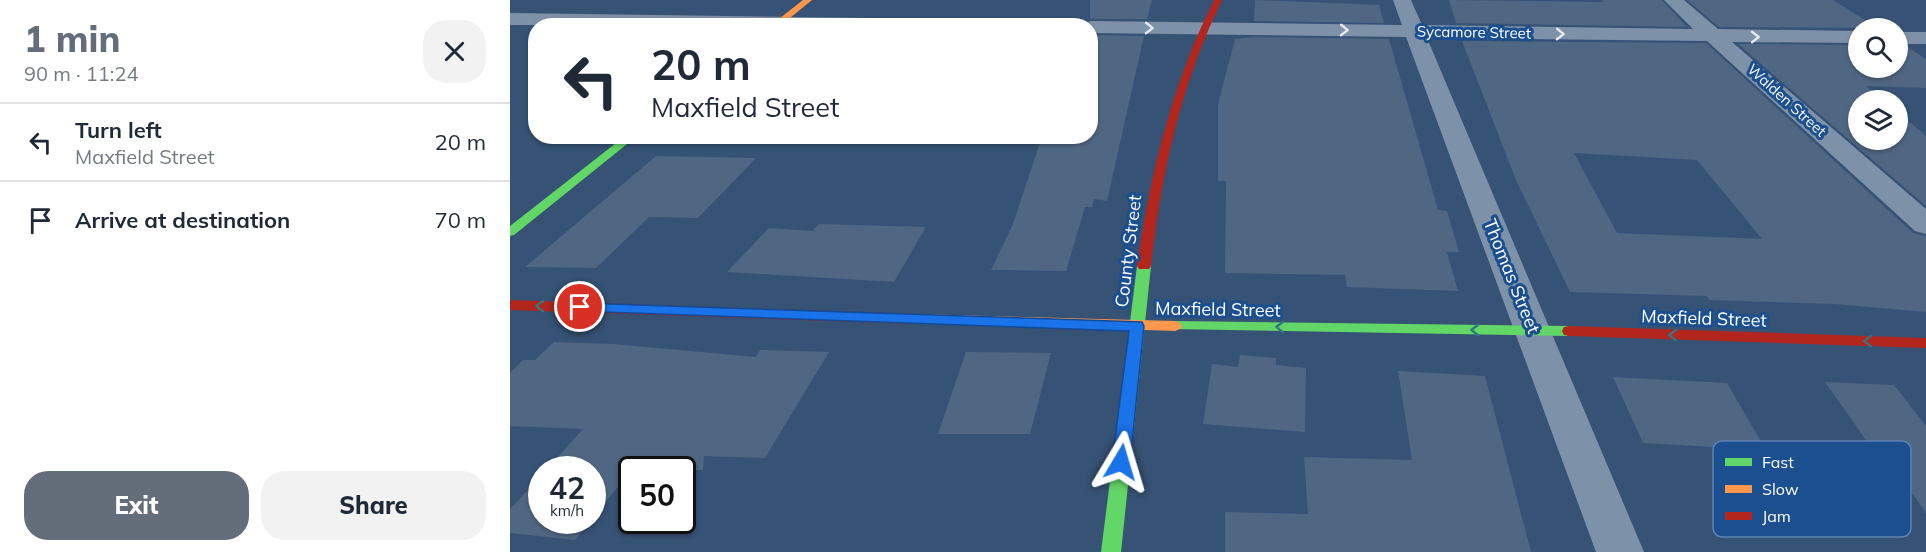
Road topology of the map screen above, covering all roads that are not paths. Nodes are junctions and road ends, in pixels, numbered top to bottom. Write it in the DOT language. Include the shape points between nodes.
graph roads {
  1 [pos="808,0"];
  2 [pos="1218,0"];
  3 [pos="1402,0"];
  4 [pos="1673,0"];
  5 [pos="784,18"];
  6 [pos="510,20"];
  7 [pos="528,20"];
  8 [pos="1098,27"];
  9 [pos="1202,29"];
  10 [pos="1412,31"];
  11 [pos="1715,37"];
  12 [pos="1848,37"];
  13 [pos="1908,38"];
  14 [pos="1926,38"];
  15 [pos="622,144"];
  16 [pos="1926,225"];
  17 [pos="510,232"];
  18 [pos="510,305"];
  19 [pos="1137,326"];
  20 [pos="1534,330"];
  21 [pos="1926,343"];
  22 [pos="1111,552"];
  23 [pos="1620,552"];
  1 -- 5 [label="main road"];
  2 -- 9 [label="main road, County Street"];
  3 -- 10 [label="street, Thomas Street"];
  4 -- 11 [label="street, Walden Street"];
  6 -- 7 [label="street"];
  8 -- 9 [label="street, Sycamore Street, one-way"];
  9 -- 10 [label="street, Sycamore Street, one-way"];
  9 -- 19 [label="main road, County Street" via="1174,98 1162,142"];
  10 -- 11 [label="street, Sycamore Street, one-way"];
  10 -- 20 [label="street, Thomas Street"];
  11 -- 12 [label="street, Sycamore Street, one-way"];
  11 -- 16 [label="street, Walden Street"];
  13 -- 14 [label="street"];
  15 -- 17 [label="main road"];
  19 -- 18 [label="main road, Maxfield Street, one-way"];
  20 -- 19 [label="main road, Maxfield Street, one-way"];
  19 -- 22 [label="main road, County Street"];
  21 -- 20 [label="main road, Maxfield Street, one-way"];
  20 -- 23 [label="street, Thomas Street"];
}
